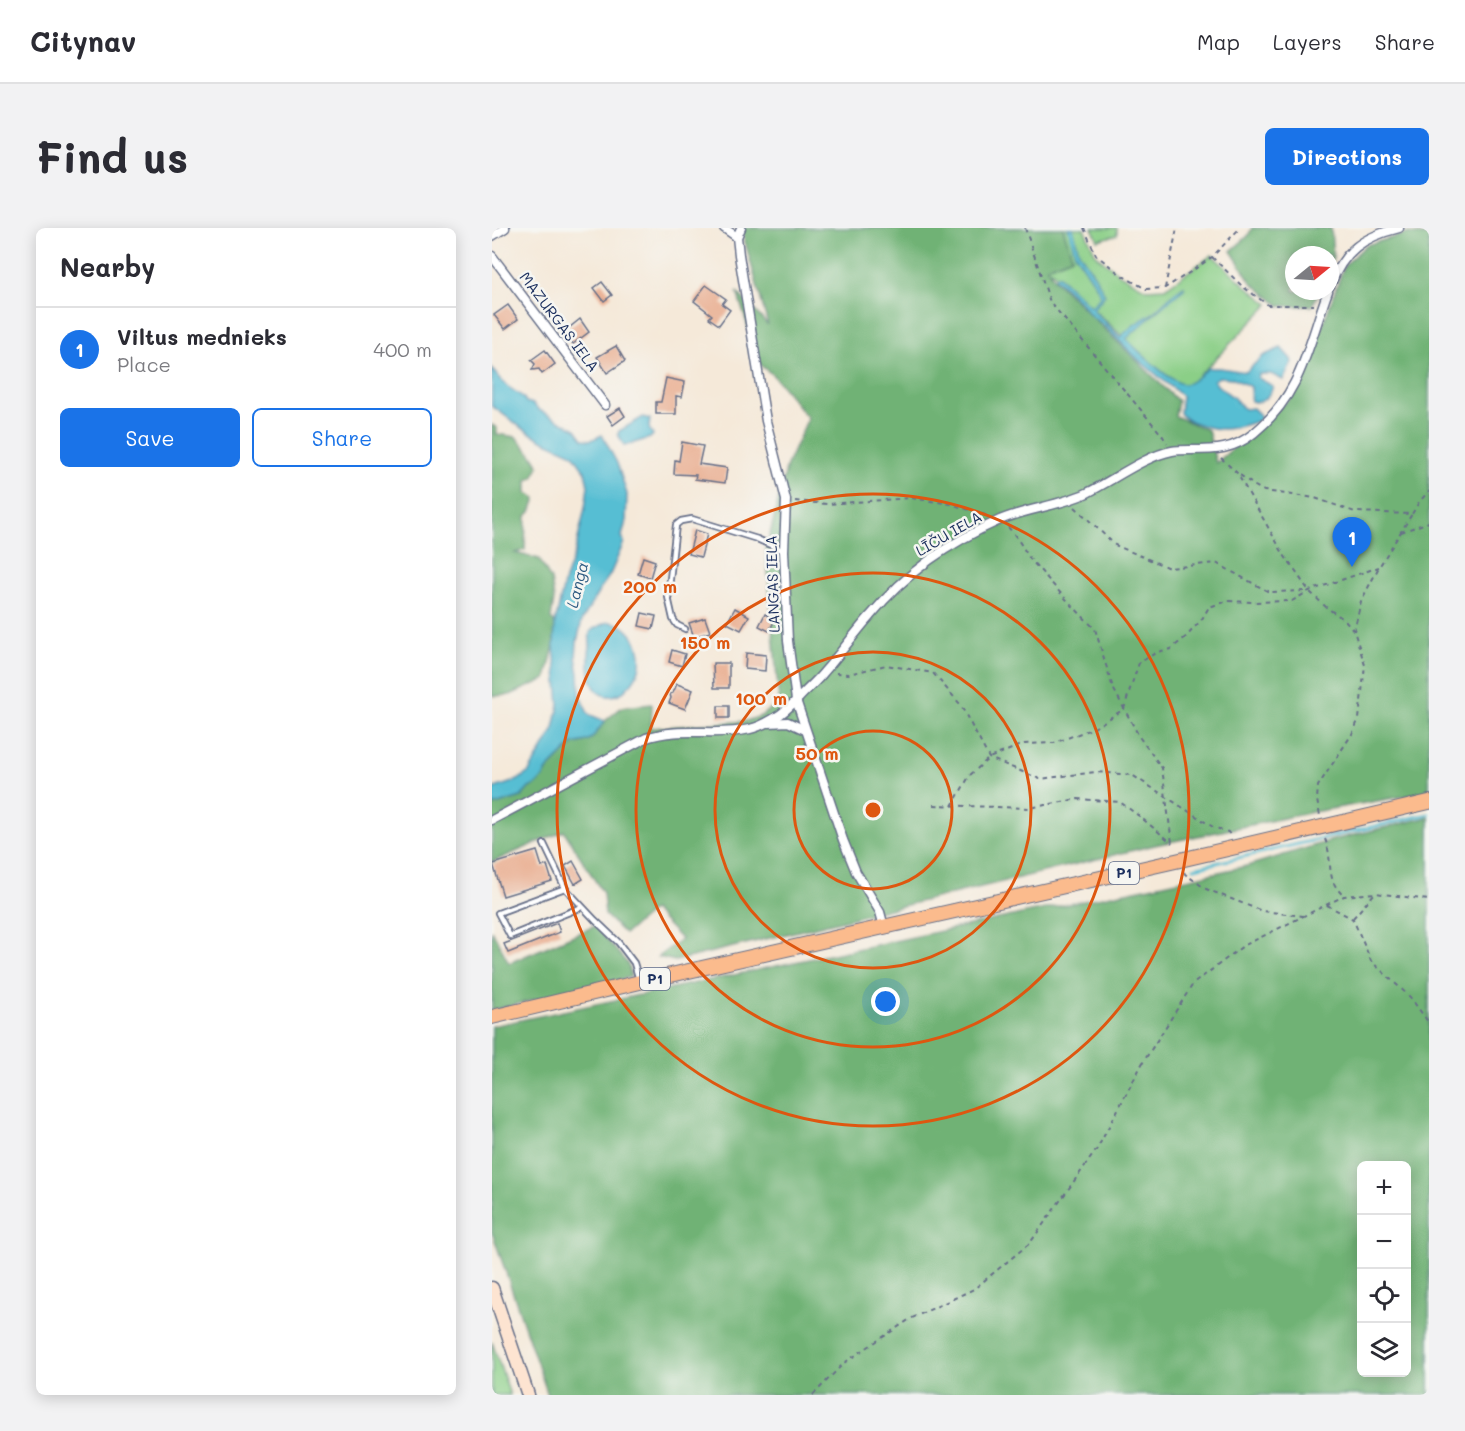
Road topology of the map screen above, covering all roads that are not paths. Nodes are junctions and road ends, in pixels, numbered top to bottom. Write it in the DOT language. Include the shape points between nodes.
graph roads {
  1 [pos="505,228"];
  2 [pos="724,228"];
  3 [pos="741,228"];
  4 [pos="1399,228"];
  5 [pos="492,236"];
  6 [pos="737,237"];
  7 [pos="492,256"];
  8 [pos="1339,268"];
  9 [pos="1325,300"];
  10 [pos="605,405"];
  11 [pos="784,551"];
  12 [pos="685,629"];
  13 [pos="796,700"];
  14 [pos="765,723"];
  15 [pos="805,730"];
  16 [pos="1429,802"];
  17 [pos="492,820"];
  18 [pos="544,844"];
  19 [pos="565,888"];
  20 [pos="582,907"];
  21 [pos="884,927"];
  22 [pos="640,982"];
  23 [pos="492,1017"];
  24 [pos="492,1288"];
  25 [pos="528,1395"];
  1 -- 5 [label="street"];
  2 -- 6 [label="street"];
  3 -- 6 [label="street"];
  4 -- 8 [label="street" via="1356,246"];
  6 -- 11 [label="street, LANGAS IELA" via="766,421 786,500"];
  7 -- 10 [label="street, MAZURGAS IELA"];
  9 -- 13 [label="street, LĪČU IELA" via="1297,381 1273,416 1252,434 1229,448 1172,451 1149,459 1086,494 1001,520 950,545 892,590"];
  11 -- 12 [label="lane" via="692,519 681,521 676,525 668,597 673,619"];
  11 -- 13 [label="street, LANGAS IELA"];
  13 -- 14 [label="street, LĪČU IELA"];
  13 -- 15 [label="street, LANGAS IELA"];
  14 -- 15 [label="street" via="788,722"];
  14 -- 17 [label="street, LĪČU IELA" via="736,731 673,732 646,738"];
  15 -- 21 [label="street, LANGAS IELA" via="843,840"];
  16 -- 21 [label="main road, P1"];
  18 -- 19 [label="lane"];
  19 -- 20 [label="lane"];
  19 -- 20 [label="lane" via="498,912 510,936"];
  20 -- 22 [label="lane" via="618,942 634,963"];
  21 -- 22 [label="main road, P1"];
  22 -- 23 [label="main road, P1"];
  24 -- 25 [label="main road"];
}
